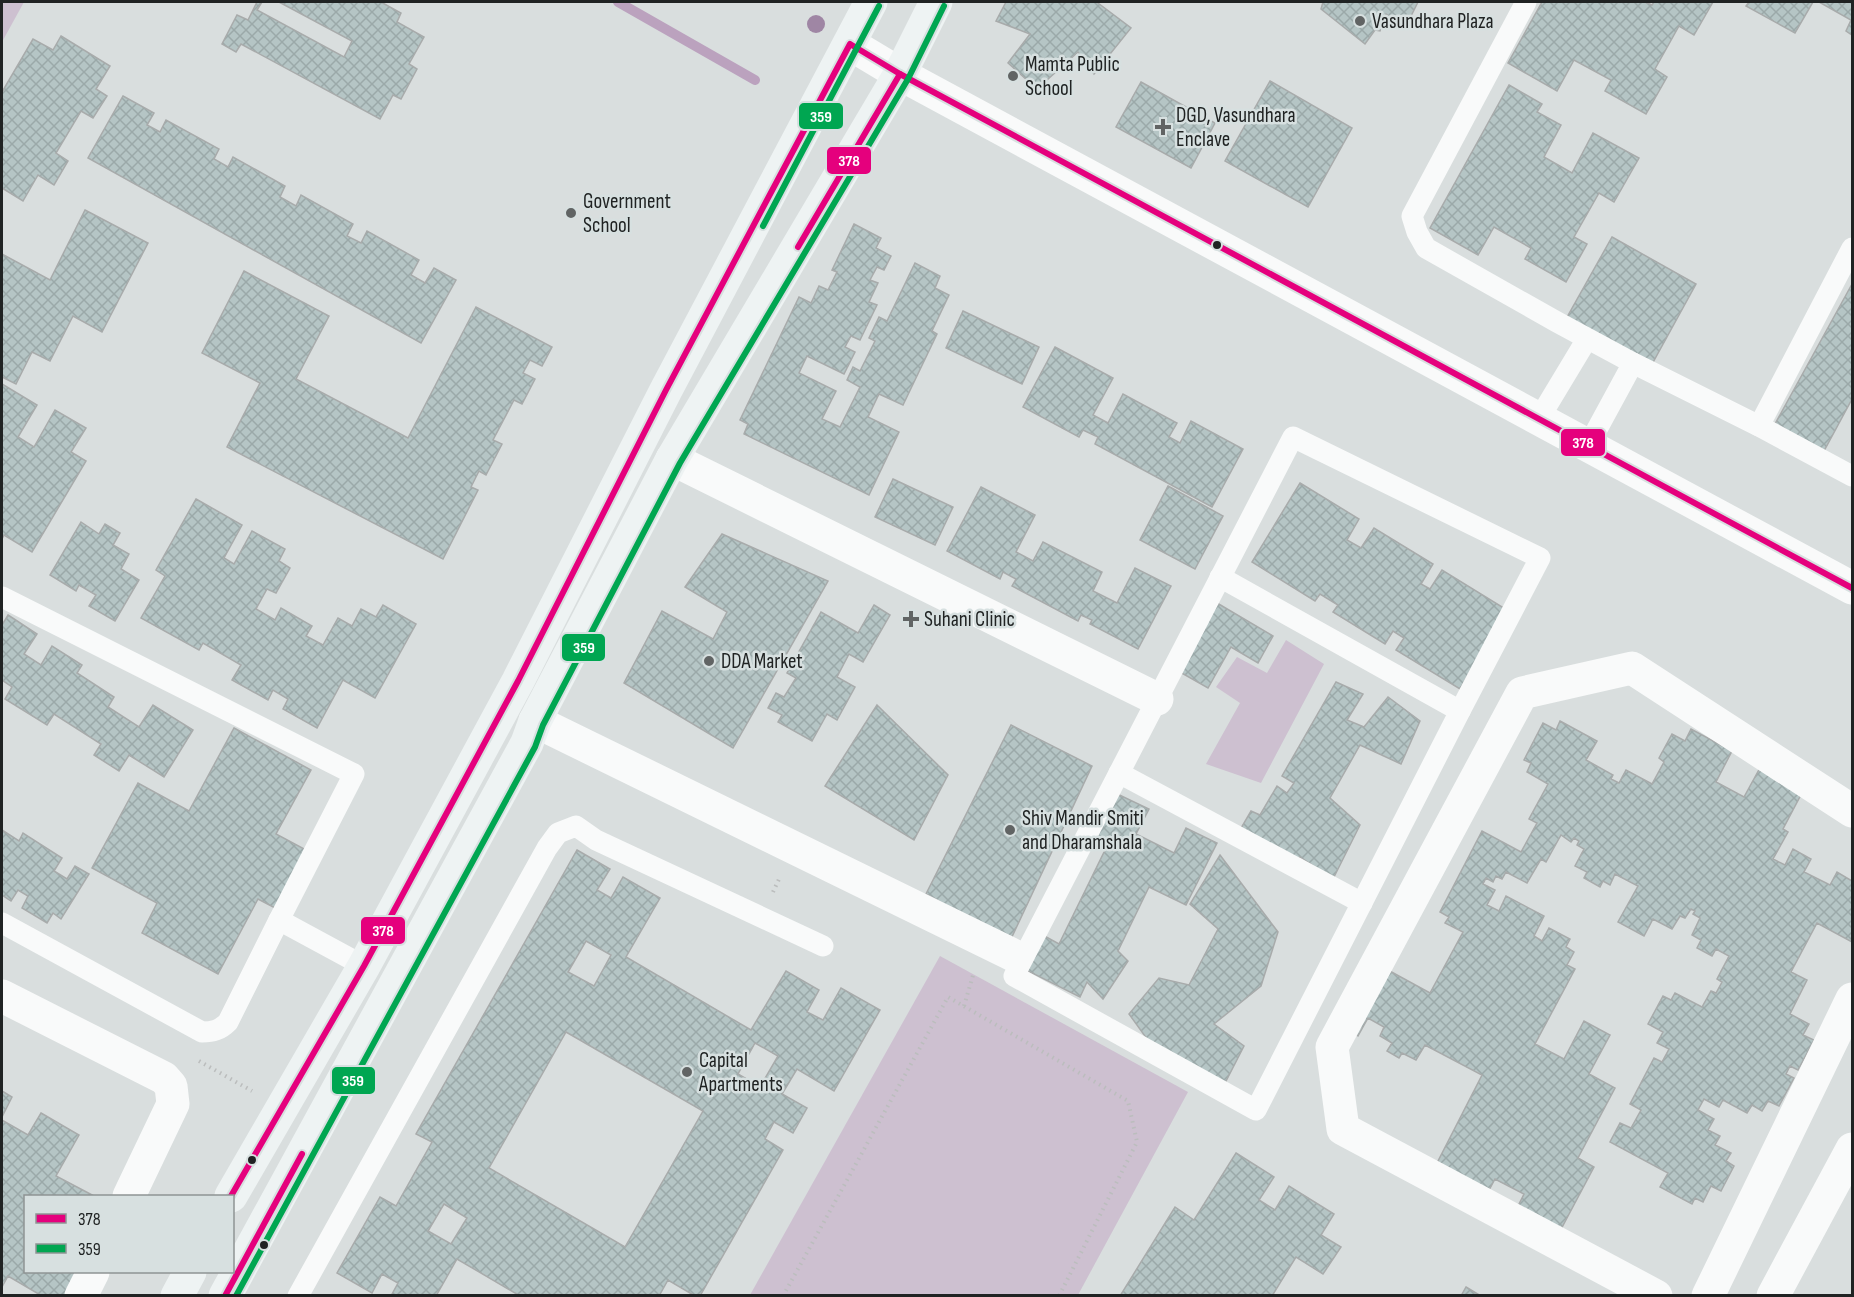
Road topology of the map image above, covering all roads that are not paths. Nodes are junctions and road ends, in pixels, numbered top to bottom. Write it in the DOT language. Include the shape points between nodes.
graph roads {
  1 [pos="872,2"];
  2 [pos="936,2"];
  3 [pos="1526,2"];
  4 [pos="850,44"];
  5 [pos="900,74"];
  6 [pos="1852,248"];
  7 [pos="1587,339"];
  8 [pos="1633,363"];
  9 [pos="1540,417"];
  10 [pos="1759,426"];
  11 [pos="1589,444"];
  12 [pos="672,459"];
  13 [pos="1852,477"];
  14 [pos="1220,577"];
  15 [pos="1852,588"];
  16 [pos="2,597"];
  17 [pos="1157,699"];
  18 [pos="1460,711"];
  19 [pos="535,721"];
  20 [pos="1119,773"];
  21 [pos="1852,811"];
  22 [pos="1362,903"];
  23 [pos="279,920"];
  24 [pos="2,923"];
  25 [pos="823,946"];
  26 [pos="1018,956"];
  27 [pos="364,966"];
  28 [pos="395,983"];
  29 [pos="2,996"];
  30 [pos="1852,999"];
  31 [pos="1852,1149"];
  32 [pos="130,1195"];
  33 [pos="232,1195"];
  34 [pos="92,1273"];
  35 [pos="189,1273"];
  36 [pos="81,1296"];
  37 [pos="177,1296"];
  38 [pos="225,1296"];
  39 [pos="298,1296"];
  40 [pos="1656,1296"];
  41 [pos="1708,1296"];
  42 [pos="1773,1296"];
  1 -- 4 [label="street"];
  2 -- 5 [label="street"];
  3 -- 7 [label="lane" via="1412,216 1426,248"];
  4 -- 5 [label="street"];
  4 -- 27 [label="street" via="666,390 518,681"];
  5 -- 9 [label="street"];
  5 -- 12 [label="street"];
  6 -- 10 [label="lane"];
  7 -- 8 [label="lane"];
  7 -- 9 [label="lane"];
  8 -- 10 [label="lane"];
  8 -- 11 [label="lane"];
  9 -- 11 [label="street"];
  10 -- 13 [label="lane"];
  11 -- 15 [label="street"];
  12 -- 17 [label="street"];
  12 -- 19 [label="street"];
  14 -- 17 [label="lane"];
  14 -- 18 [label="lane"];
  14 -- 18 [label="lane" via="1293,437 1540,558"];
  16 -- 23 [label="lane" via="354,774"];
  17 -- 20 [label="lane"];
  18 -- 22 [label="lane"];
  19 -- 26 [label="street"];
  19 -- 28 [label="street" via="527,743"];
  20 -- 22 [label="lane"];
  20 -- 26 [label="lane"];
  21 -- 40 [label="street" via="1632,668 1522,693 1332,1047 1343,1129"];
  22 -- 26 [label="lane" via="1256,1110 1014,976"];
  23 -- 24 [label="lane" via="228,1022 211,1032 202,1032"];
  23 -- 27 [label="lane"];
  25 -- 39 [label="lane" via="596,840 576,826 558,833"];
  27 -- 28 [label="street"];
  27 -- 33 [label="street"];
  28 -- 38 [label="street"];
  29 -- 32 [label="street" via="164,1078 171,1086 173,1104"];
  30 -- 41 [label="street"];
  31 -- 42 [label="street"];
  34 -- 36 [label="street"];
  35 -- 37 [label="street"];
}
